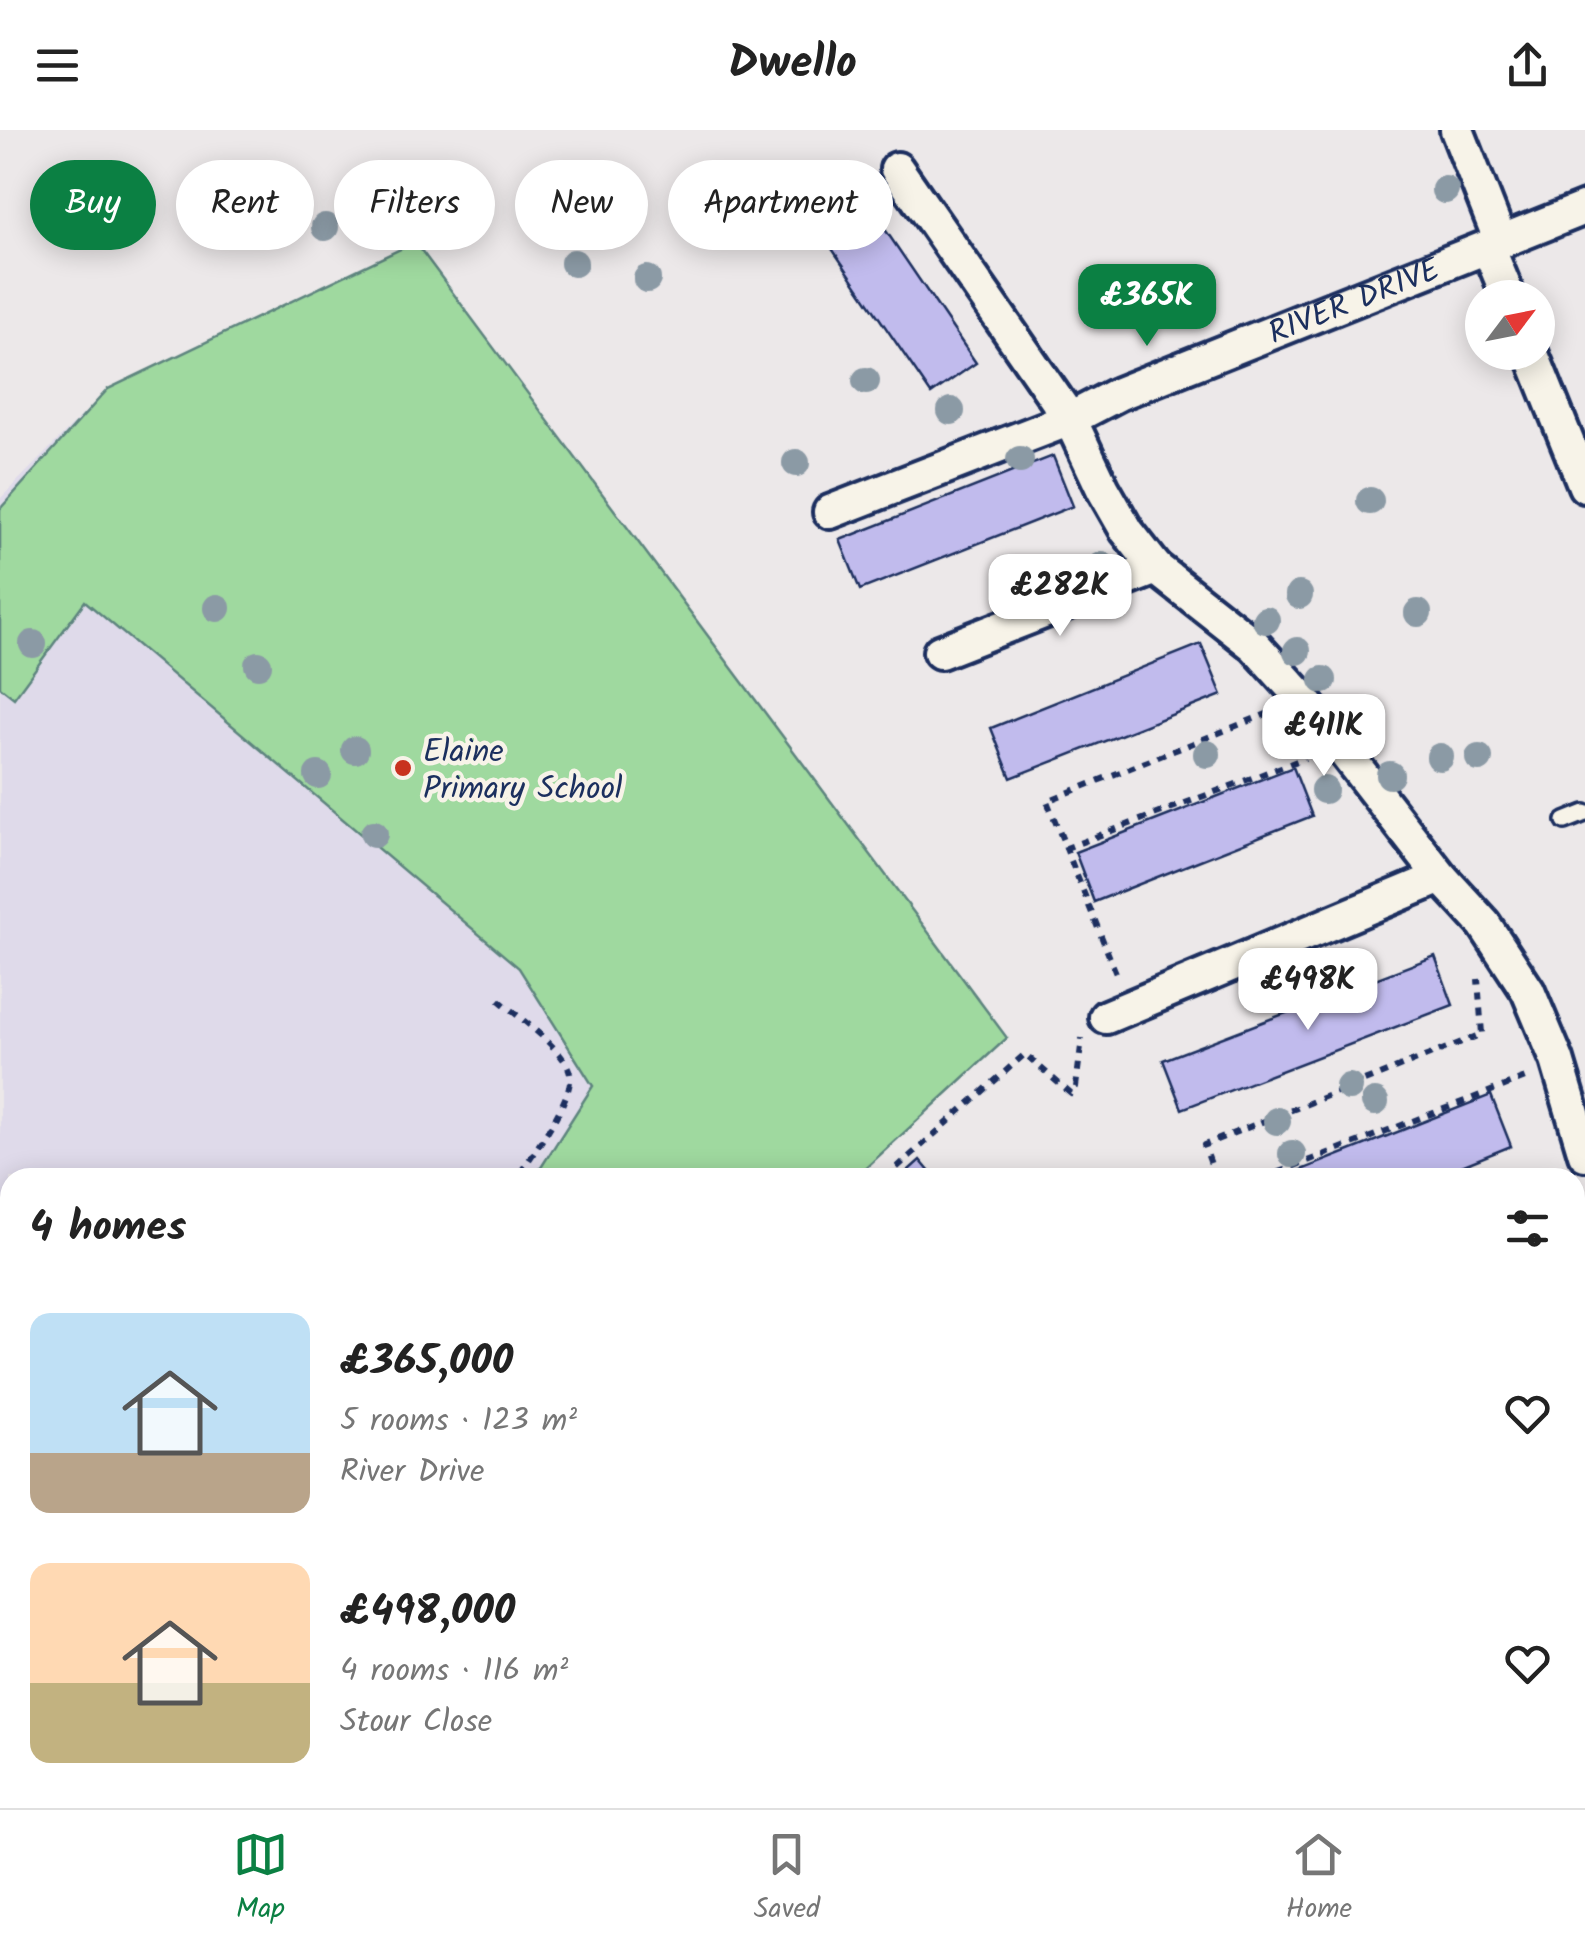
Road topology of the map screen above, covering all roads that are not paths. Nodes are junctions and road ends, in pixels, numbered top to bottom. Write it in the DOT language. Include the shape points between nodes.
graph roads {
  1 [pos="1456,130"];
  2 [pos="897,169"];
  3 [pos="1585,208"];
  4 [pos="1495,244"];
  5 [pos="1504,280"];
  6 [pos="1538,370"];
  7 [pos="1070,418"];
  8 [pos="1585,486"];
  9 [pos="830,512"];
  10 [pos="1156,568"];
  11 [pos="940,652"];
  12 [pos="1585,814"];
  13 [pos="1565,821"];
  14 [pos="1440,877"];
  15 [pos="1104,1016"];
  16 [pos="1585,1154"];
  1 -- 4 [label="street"];
  2 -- 7 [label="street"];
  3 -- 4 [label="street, RIVER DRIVE"];
  4 -- 5 [label="street"];
  4 -- 7 [label="street, RIVER DRIVE"];
  6 -- 8 [label="street"];
  7 -- 9 [label="street, RIVER DRIVE"];
  7 -- 10 [label="street" via="1102,490"];
  10 -- 11 [label="street"];
  10 -- 14 [label="street" via="1255,646"];
  12 -- 13 [label="lane"];
  14 -- 15 [label="street"];
  14 -- 16 [label="street" via="1484,924 1528,990"];
}
